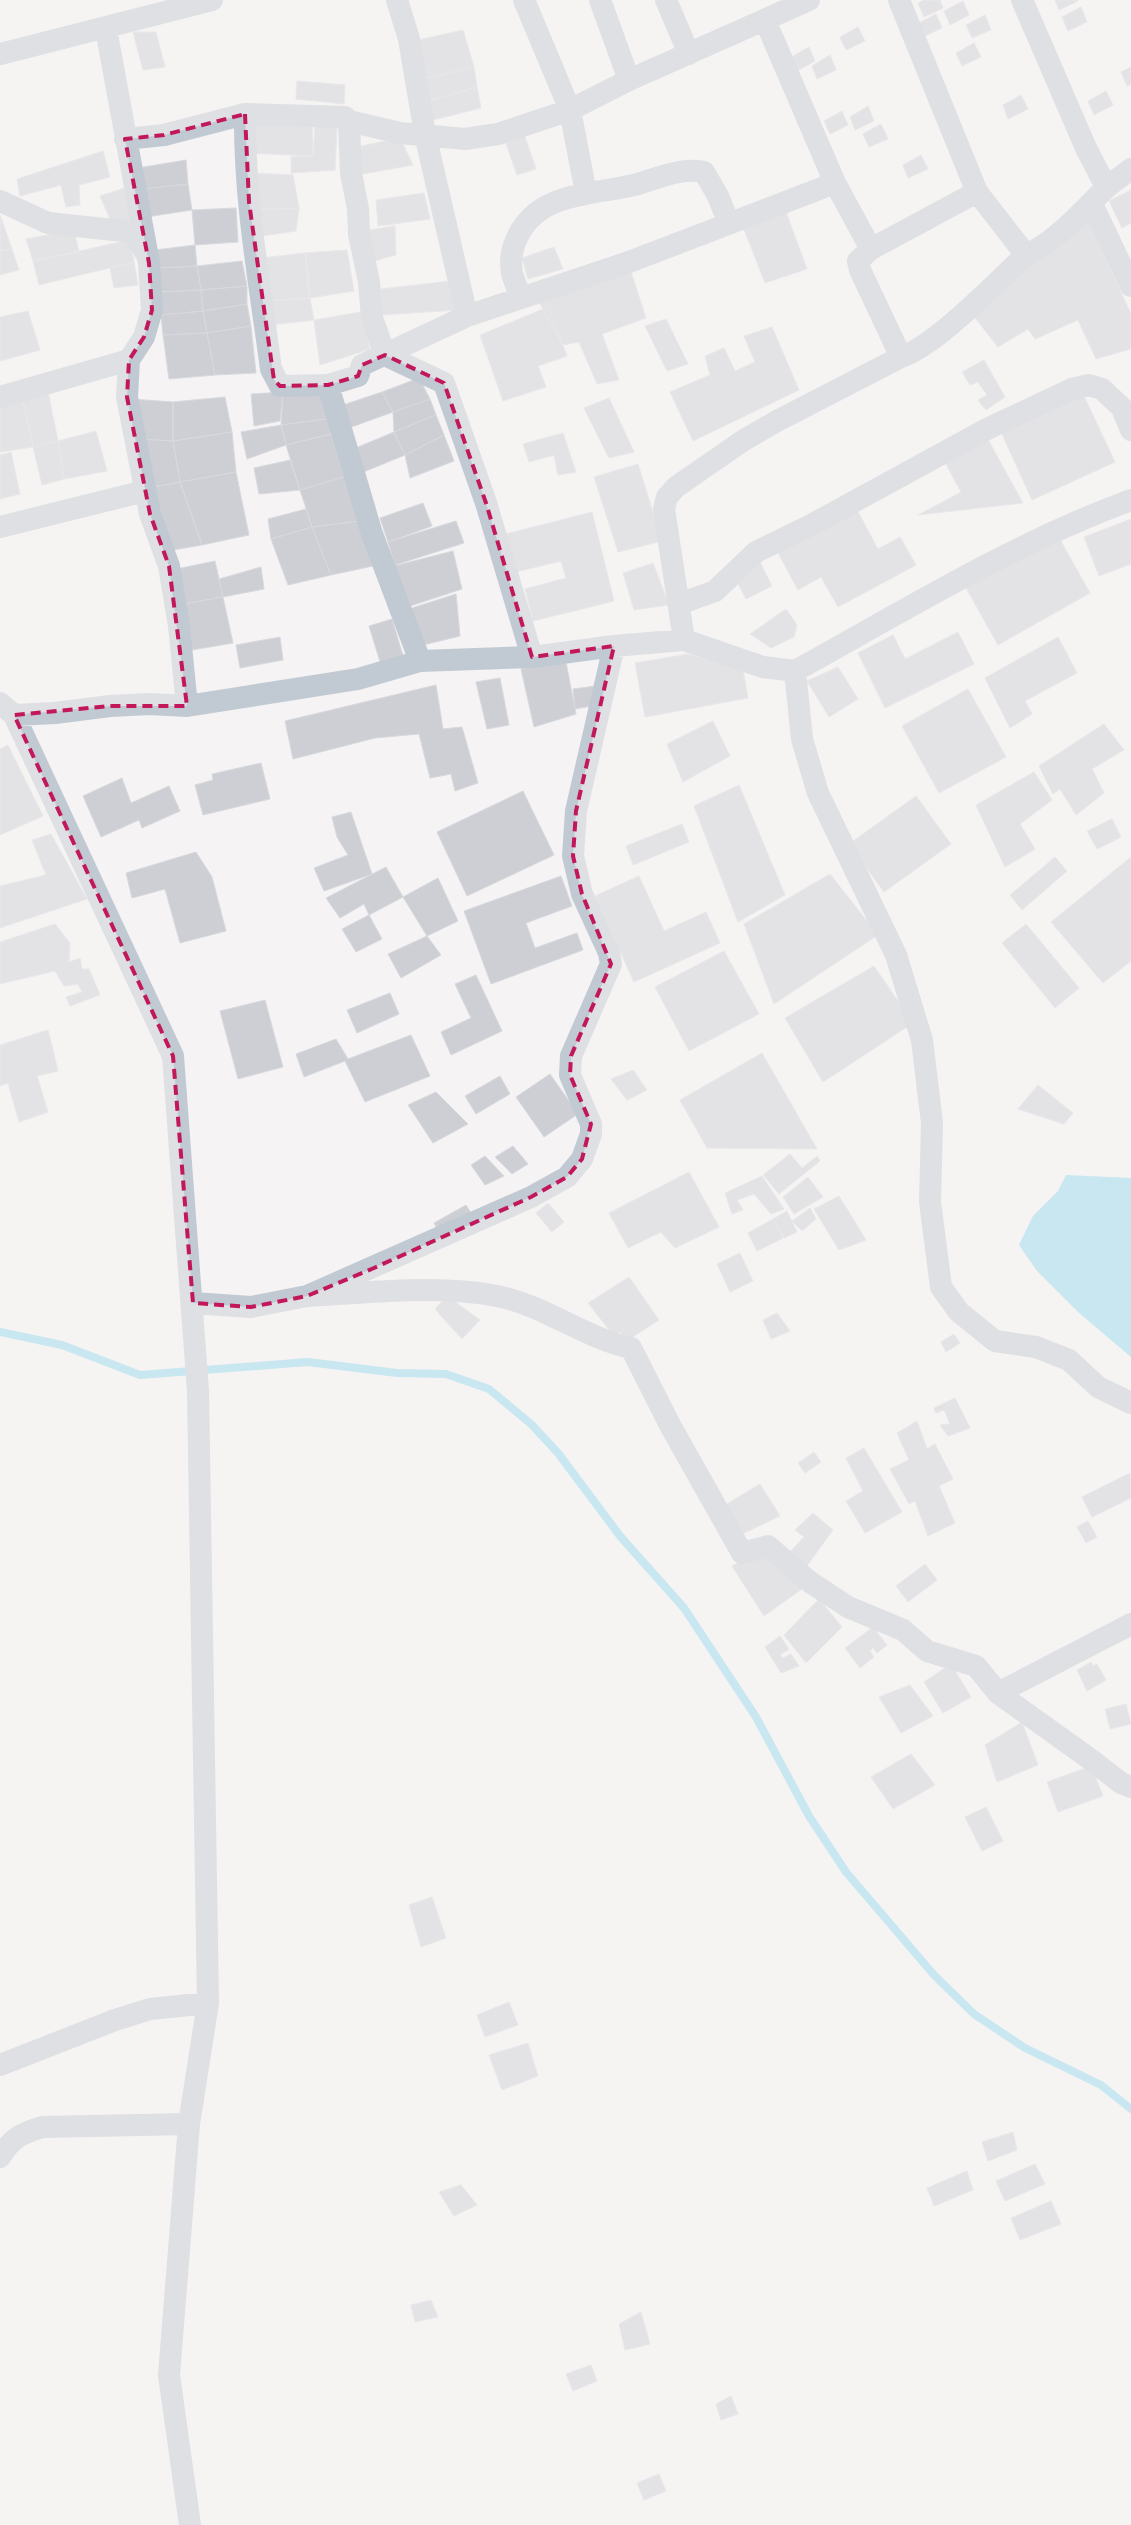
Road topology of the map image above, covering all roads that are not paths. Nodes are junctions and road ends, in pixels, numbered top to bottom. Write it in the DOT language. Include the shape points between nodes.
graph roads {
  1 [pos="212,0"];
  2 [pos="397,0"];
  3 [pos="600,0"];
  4 [pos="666,0"];
  5 [pos="810,0"];
  6 [pos="899,0"];
  7 [pos="1022,0"];
  8 [pos="528,1"];
  9 [pos="765,20"];
  10 [pos="106,29"];
  11 [pos="0,54"];
  12 [pos="689,54"];
  13 [pos="628,80"];
  14 [pos="570,110"];
  15 [pos="245,114"];
  16 [pos="349,121"];
  17 [pos="425,134"];
  18 [pos="125,139"];
  19 [pos="1131,169"];
  20 [pos="836,183"];
  21 [pos="1106,187"];
  22 [pos="977,192"];
  23 [pos="586,193"];
  24 [pos="0,201"];
  25 [pos="1092,204"];
  26 [pos="728,224"];
  27 [pos="871,249"];
  28 [pos="147,255"];
  29 [pos="1026,255"];
  30 [pos="1131,286"];
  31 [pos="521,298"];
  32 [pos="467,316"];
  33 [pos="385,355"];
  34 [pos="901,356"];
  35 [pos="129,360"];
  36 [pos="328,385"];
  37 [pos="0,397"];
  38 [pos="1131,430"];
  39 [pos="145,491"];
  40 [pos="1131,500"];
  41 [pos="0,527"];
  42 [pos="679,604"];
  43 [pos="684,640"];
  44 [pos="614,646"];
  45 [pos="532,658"];
  46 [pos="420,660"];
  47 [pos="795,671"];
  48 [pos="187,706"];
  49 [pos="7,709"];
  50 [pos="307,1296"];
  51 [pos="193,1304"];
  52 [pos="1131,1403"];
  53 [pos="1131,1624"];
  54 [pos="998,1693"];
  55 [pos="1131,1788"];
  56 [pos="208,2002"];
  57 [pos="0,2065"];
  58 [pos="189,2124"];
  59 [pos="0,2157"];
  60 [pos="190,2525"];
  1 -- 10 [label="street"];
  2 -- 17 [label="street" via="409,39"];
  3 -- 13 [label="street"];
  4 -- 12 [label="street"];
  5 -- 9 [label="street"];
  6 -- 22 [label="street"];
  7 -- 21 [label="street"];
  8 -- 14 [label="street"];
  9 -- 12 [label="street"];
  9 -- 20 [label="street"];
  10 -- 11 [label="street"];
  10 -- 18 [label="street"];
  12 -- 13 [label="street"];
  13 -- 14 [label="street"];
  14 -- 17 [label="street" via="498,134 465,139"];
  14 -- 23 [label="street"];
  15 -- 16 [label="street" via="345,117"];
  15 -- 18 [label="street" via="164,135"];
  15 -- 36 [label="street" via="249,202 271,369 280,386"];
  16 -- 17 [label="street" via="400,133"];
  16 -- 33 [label="street" via="351,174 359,234 369,282 372,318"];
  17 -- 32 [label="street"];
  18 -- 28 [label="street"];
  19 -- 21 [label="street"];
  20 -- 26 [label="street"];
  20 -- 27 [label="street"];
  21 -- 25 [label="street"];
  22 -- 27 [label="street"];
  22 -- 29 [label="street"];
  23 -- 26 [label="street" via="634,185 691,169 704,172 718,196"];
  23 -- 31 [label="street" via="541,208 521,229 513,246 512,272"];
  24 -- 28 [label="street" via="48,223 133,232"];
  25 -- 29 [label="street" via="1037,250"];
  25 -- 30 [label="street"];
  26 -- 31 [label="street"];
  27 -- 34 [label="street" via="858,261 858,265"];
  28 -- 35 [label="street" via="152,310 144,337"];
  29 -- 34 [label="street" via="947,326 912,353"];
  31 -- 32 [label="street"];
  32 -- 33 [label="street"];
  33 -- 36 [label="street" via="362,365 358,376"];
  33 -- 45 [label="street" via="444,383 486,503"];
  34 -- 42 [label="street" via="777,421 704,467 667,497 664,509"];
  35 -- 37 [label="street"];
  35 -- 39 [label="street" via="128,397"];
  36 -- 46 [label="street" via="372,534"];
  38 -- 42 [label="street" via="1122,408 1102,389 1089,386 1072,389 987,429 756,552 715,591"];
  39 -- 41 [label="street"];
  39 -- 48 [label="street" via="169,566"];
  40 -- 47 [label="street" via="1086,517 968,577"];
  42 -- 43 [label="street"];
  43 -- 44 [label="street"];
  43 -- 47 [label="street" via="763,667"];
  44 -- 45 [label="street"];
  44 -- 50 [label="street" via="576,811 573,856 582,894 611,964 571,1056 570,1075 591,1124 582,1159 568,1177 531,1196"];
  45 -- 46 [label="street"];
  46 -- 48 [label="street" via="358,679"];
  47 -- 52 [label="street" via="802,739 818,793 896,956 922,1040 932,1122 930,1202 941,1287 959,1312 995,1341 1036,1347 1069,1360 1098,1387"];
  48 -- 49 [label="street" via="140,704 54,713"];
  49 -- 51 [label="street" via="173,1056"];
  50 -- 51 [label="street" via="251,1306"];
  50 -- 54 [label="street" via="406,1291 497,1296 521,1303 611,1344 631,1348 742,1553 768,1546 810,1582 848,1607 904,1630 927,1651 976,1666"];
  51 -- 56 [label="street" via="198,1391"];
  53 -- 54 [label="street"];
  54 -- 55 [label="street"];
  56 -- 57 [label="street" via="150,2009"];
  56 -- 58 [label="street"];
  58 -- 59 [label="street" via="42,2127 22,2133 8,2143"];
  58 -- 60 [label="street" via="169,2375"];
}
